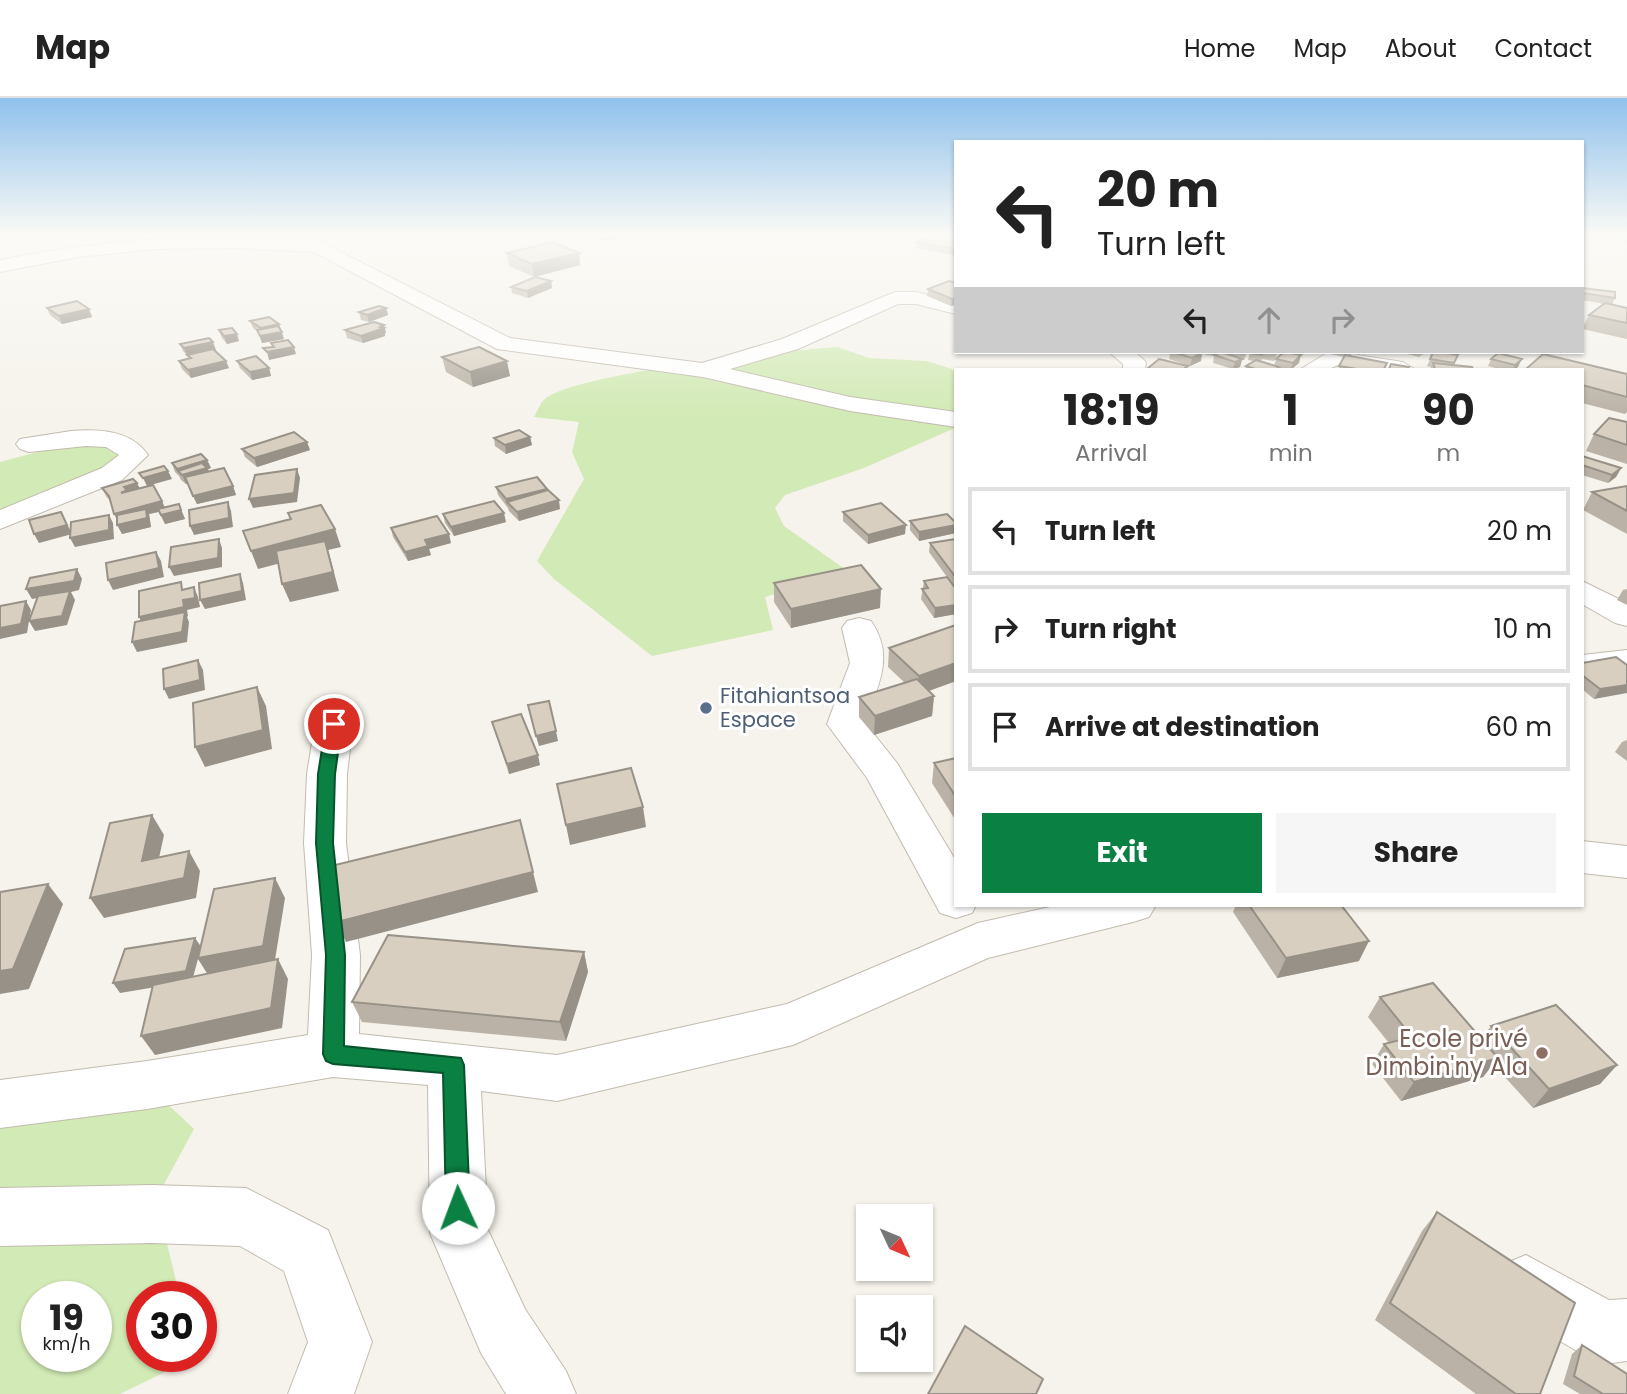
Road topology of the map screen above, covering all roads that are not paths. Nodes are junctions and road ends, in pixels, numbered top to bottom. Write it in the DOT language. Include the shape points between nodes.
graph roads {
  1 [pos="409,294"];
  2 [pos="954,308"];
  3 [pos="1123,354"];
  4 [pos="1134,368"];
  5 [pos="1314,368"];
  6 [pos="1397,368"];
  7 [pos="703,370"];
  8 [pos="954,420"];
  9 [pos="29,444"];
  10 [pos="0,520"];
  11 [pos="1584,592"];
  12 [pos="1627,616"];
  13 [pos="859,628"];
  14 [pos="1627,660"];
  15 [pos="1584,666"];
  16 [pos="334,724"];
  17 [pos="1584,857"];
  18 [pos="1627,862"];
  19 [pos="954,898"];
  20 [pos="1102,907"];
  21 [pos="964,916"];
  22 [pos="333,1054"];
  23 [pos="454,1065"];
  24 [pos="0,1104"];
  25 [pos="0,1217"];
  26 [pos="1486,1262"];
  27 [pos="1627,1330"];
  28 [pos="321,1394"];
  29 [pos="543,1394"];
  1 -- 7 [label="street" via="505,344"];
  2 -- 7 [label="street" via="895,298 790,344"];
  3 -- 4 [label="street" via="1135,362"];
  5 -- 6 [label="street" via="1335,358"];
  7 -- 8 [label="street" via="850,404"];
  9 -- 10 [label="street" via="104,438 126,444 135,455 112,474"];
  11 -- 12 [label="street"];
  13 -- 19 [label="street" via="868,663 846,724 883,772"];
  14 -- 15 [label="street"];
  16 -- 22 [label="street" via="325,843 335,955"];
  17 -- 18 [label="street"];
  20 -- 21 [label="street"];
  21 -- 23 [label="street" via="793,1024 557,1079"];
  22 -- 23 [label="street"];
  22 -- 24 [label="street"];
  23 -- 29 [label="street" via="458,1233 503,1331"];
  25 -- 28 [label="street" via="246,1217 307,1251 340,1342"];
  26 -- 27 [label="street" via="1604,1332"];
}
